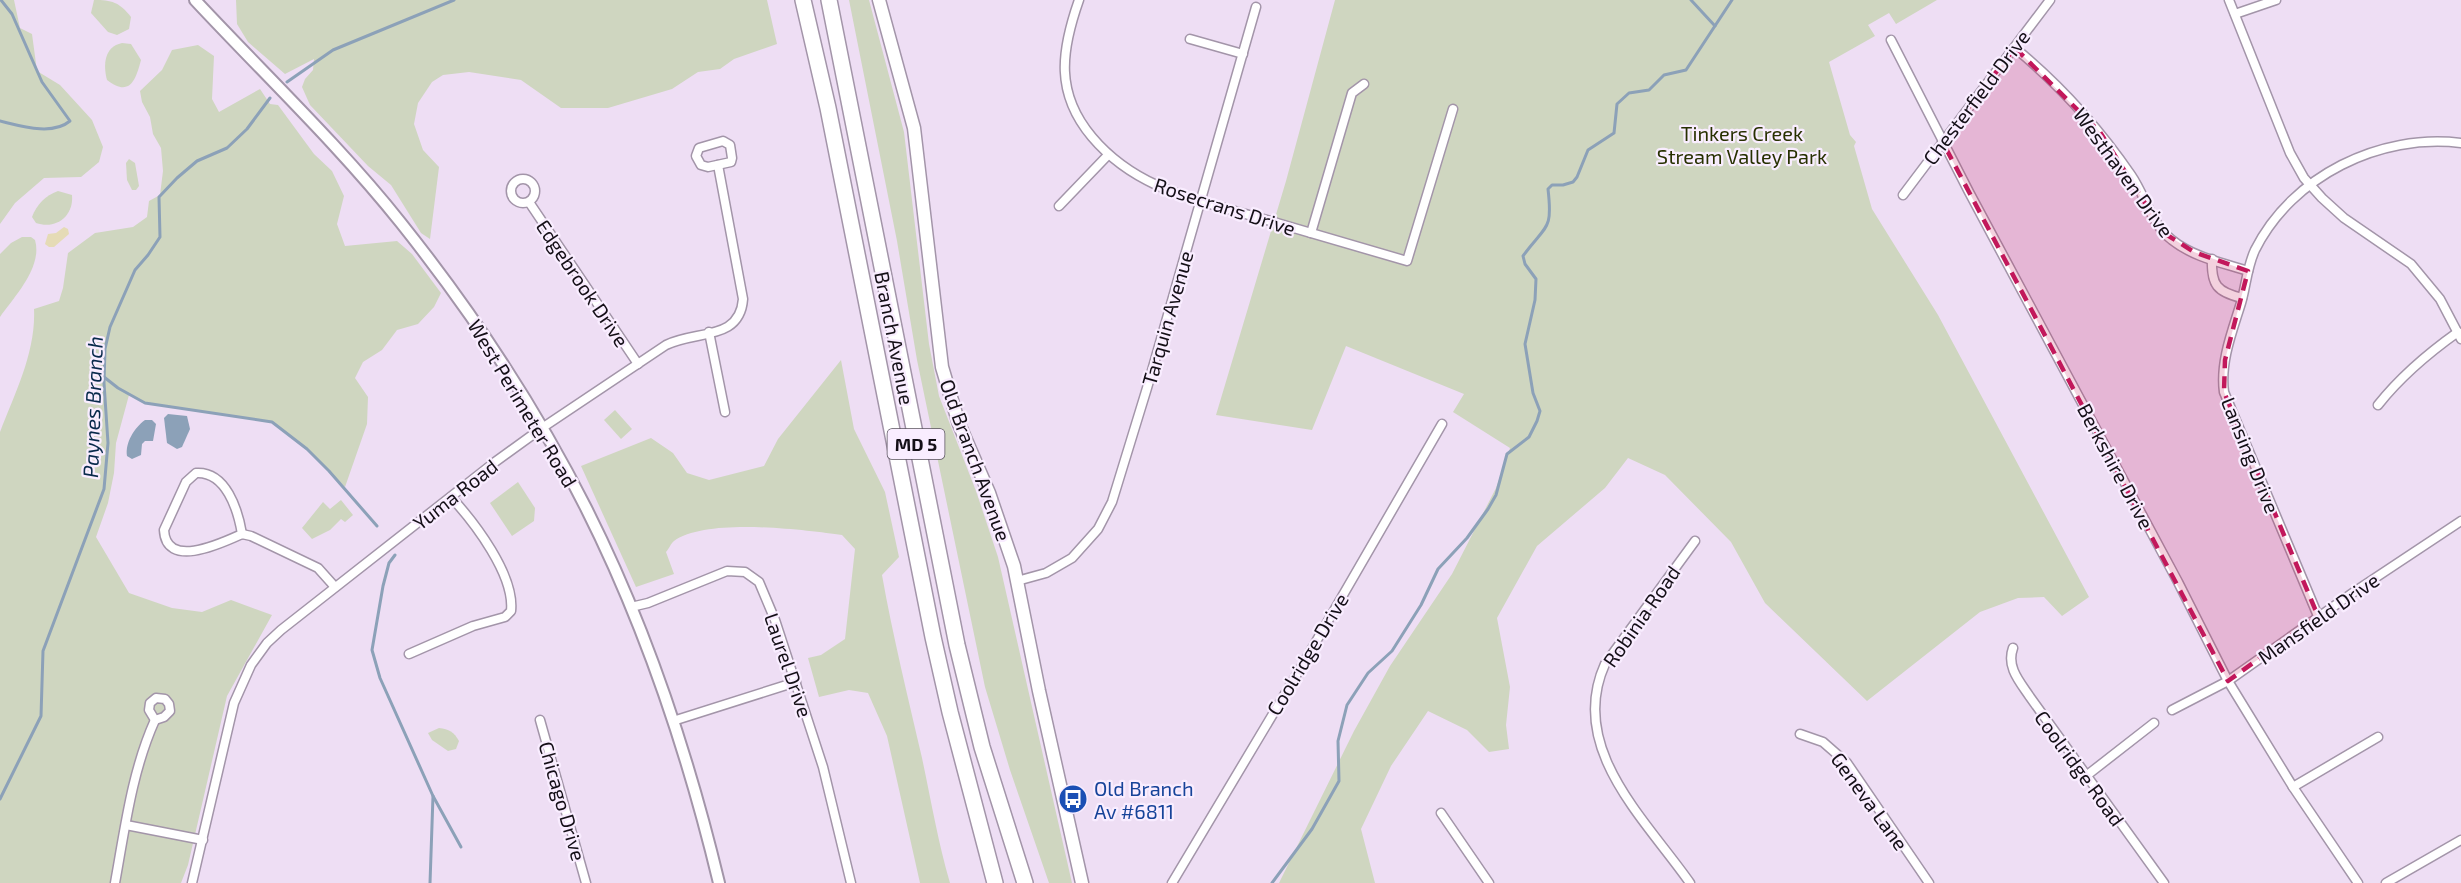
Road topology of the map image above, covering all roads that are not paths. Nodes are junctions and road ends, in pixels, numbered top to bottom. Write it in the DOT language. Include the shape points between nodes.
graph roads {
  1 [pos="195,0"];
  2 [pos="803,0"];
  3 [pos="829,0"];
  4 [pos="879,0"];
  5 [pos="1079,0"];
  6 [pos="2050,0"];
  7 [pos="2229,0"];
  8 [pos="2276,0"];
  9 [pos="1256,7"];
  10 [pos="2235,14"];
  11 [pos="1190,39"];
  12 [pos="1892,40"];
  13 [pos="2014,48"];
  14 [pos="1243,54"];
  15 [pos="1364,84"];
  16 [pos="1453,109"];
  17 [pos="1942,141"];
  18 [pos="2461,143"];
  19 [pos="1108,155"];
  20 [pos="718,165"];
  21 [pos="2309,184"];
  22 [pos="1903,195"];
  23 [pos="1201,201"];
  24 [pos="530,202"];
  25 [pos="1059,206"];
  26 [pos="1311,233"];
  27 [pos="2212,259"];
  28 [pos="2248,271"];
  29 [pos="2242,298"];
  30 [pos="709,332"];
  31 [pos="2459,336"];
  32 [pos="638,364"];
  33 [pos="2378,405"];
  34 [pos="725,412"];
  35 [pos="1442,424"];
  36 [pos="542,428"];
  37 [pos="451,497"];
  38 [pos="2461,521"];
  39 [pos="242,534"];
  40 [pos="1695,541"];
  41 [pos="1017,580"];
  42 [pos="335,587"];
  43 [pos="631,608"];
  44 [pos="2319,616"];
  45 [pos="2013,648"];
  46 [pos="409,654"];
  47 [pos="2228,681"];
  48 [pos="796,682"];
  49 [pos="2172,710"];
  50 [pos="155,720"];
  51 [pos="540,720"];
  52 [pos="674,721"];
  53 [pos="2154,723"];
  54 [pos="1800,734"];
  55 [pos="2378,736"];
  56 [pos="2086,776"];
  57 [pos="2293,787"];
  58 [pos="1441,813"];
  59 [pos="126,825"];
  60 [pos="203,840"];
  61 [pos="2461,840"];
  62 [pos="115,883"];
  63 [pos="192,883"];
  64 [pos="586,883"];
  65 [pos="719,883"];
  66 [pos="851,883"];
  67 [pos="995,883"];
  68 [pos="1025,883"];
  69 [pos="1082,883"];
  70 [pos="1172,883"];
  71 [pos="1489,883"];
  72 [pos="1690,883"];
  73 [pos="1929,883"];
  74 [pos="2164,883"];
  75 [pos="2358,883"];
  76 [pos="2386,883"];
  1 -- 36 [label="street, West Perimeter Road" via="401,222 460,302"];
  2 -- 67 [label="highway, Branch Avenue / MD 5" via="933,637"];
  3 -- 68 [label="highway, Branch Avenue / MD 5" via="957,645 982,747"];
  4 -- 41 [label="main road, Old Branch Avenue" via="915,128 942,367 959,424 998,516"];
  5 -- 19 [label="street, Rosecrans Drive" via="1065,54 1066,89 1082,124"];
  6 -- 13 [label="street, Chesterfield Drive"];
  7 -- 10 [label="street"];
  8 -- 10 [label="street"];
  9 -- 14 [label="street, Tarquin Avenue"];
  10 -- 21 [label="street" via="2290,153"];
  11 -- 14 [label="street"];
  12 -- 17 [label="street, Berkshire Drive"];
  13 -- 17 [label="street, Chesterfield Drive"];
  13 -- 27 [label="street, Westhaven Drive" via="2060,88 2100,132 2164,233 2183,247"];
  14 -- 23 [label="street, Tarquin Avenue"];
  15 -- 26 [label="street" via="1352,93"];
  16 -- 26 [label="street, Rosecrans Drive" via="1407,261"];
  17 -- 22 [label="street, Chesterfield Drive"];
  17 -- 47 [label="street, Berkshire Drive"];
  18 -- 21 [label="street, Lansing Drive" via="2427,140 2400,144 2356,159"];
  19 -- 23 [label="street, Rosecrans Drive" via="1146,181"];
  19 -- 25 [label="street"];
  20 -- 30 [label="street, Yuma Road" via="743,299 736,322"];
  21 -- 28 [label="street, Lansing Drive" via="2268,226"];
  21 -- 31 [label="street" via="2344,218 2411,264 2440,299"];
  23 -- 26 [label="street, Rosecrans Drive"];
  23 -- 41 [label="street, Tarquin Avenue" via="1107,512 1091,538 1072,558 1046,573"];
  24 -- 32 [label="street, Edgebrook Drive"];
  27 -- 28 [label="street, Westhaven Drive"];
  27 -- 29 [label="street" via="2217,286"];
  28 -- 29 [label="street, Lansing Drive"];
  29 -- 44 [label="street, Lansing Drive" via="2225,360 2224,392"];
  30 -- 32 [label="street, Yuma Road" via="675,340"];
  30 -- 34 [label="street"];
  31 -- 33 [label="street" via="2420,360"];
  32 -- 36 [label="street, Yuma Road"];
  35 -- 70 [label="street, Coolridge Drive"];
  36 -- 37 [label="street, Yuma Road"];
  36 -- 43 [label="street, West Perimeter Road" via="586,508"];
  37 -- 42 [label="street, Yuma Road"];
  37 -- 46 [label="street" via="488,545 508,590 511,611 505,617"];
  38 -- 44 [label="street, Mansfield Drive"];
  39 -- 39 [label="street" via="192,553 168,544 164,538 164,530 191,476 206,473 218,478 225,488"];
  39 -- 42 [label="street" via="318,568"];
  40 -- 72 [label="street, Robinia Road" via="1605,664 1598,682 1596,722 1601,752 1610,771"];
  41 -- 69 [label="main road, Old Branch Avenue"];
  42 -- 60 [label="street, Yuma Road" via="267,643 243,680 227,728"];
  43 -- 48 [label="street, Laurel Drive" via="727,571 745,572 759,582"];
  43 -- 52 [label="street, West Perimeter Road"];
  44 -- 47 [label="street, Mansfield Drive"];
  45 -- 56 [label="street, Coolridge Road" via="2010,661 2014,672"];
  47 -- 49 [label="street, Mansfield Drive"];
  47 -- 57 [label="street, Berkshire Drive"];
  48 -- 52 [label="street"];
  48 -- 66 [label="street, Laurel Drive" via="823,766"];
  50 -- 59 [label="street" via="144,744"];
  51 -- 64 [label="street, Chicago Drive"];
  52 -- 65 [label="street, West Perimeter Road"];
  53 -- 56 [label="street"];
  54 -- 73 [label="street, Geneva Lane" via="1823,742 1847,764"];
  55 -- 57 [label="street"];
  56 -- 74 [label="street, Coolridge Road"];
  57 -- 75 [label="street, Berkshire Drive"];
  58 -- 71 [label="street"];
  59 -- 60 [label="street"];
  59 -- 62 [label="street"];
  60 -- 63 [label="street, Yuma Road"];
  61 -- 76 [label="street"];
}
